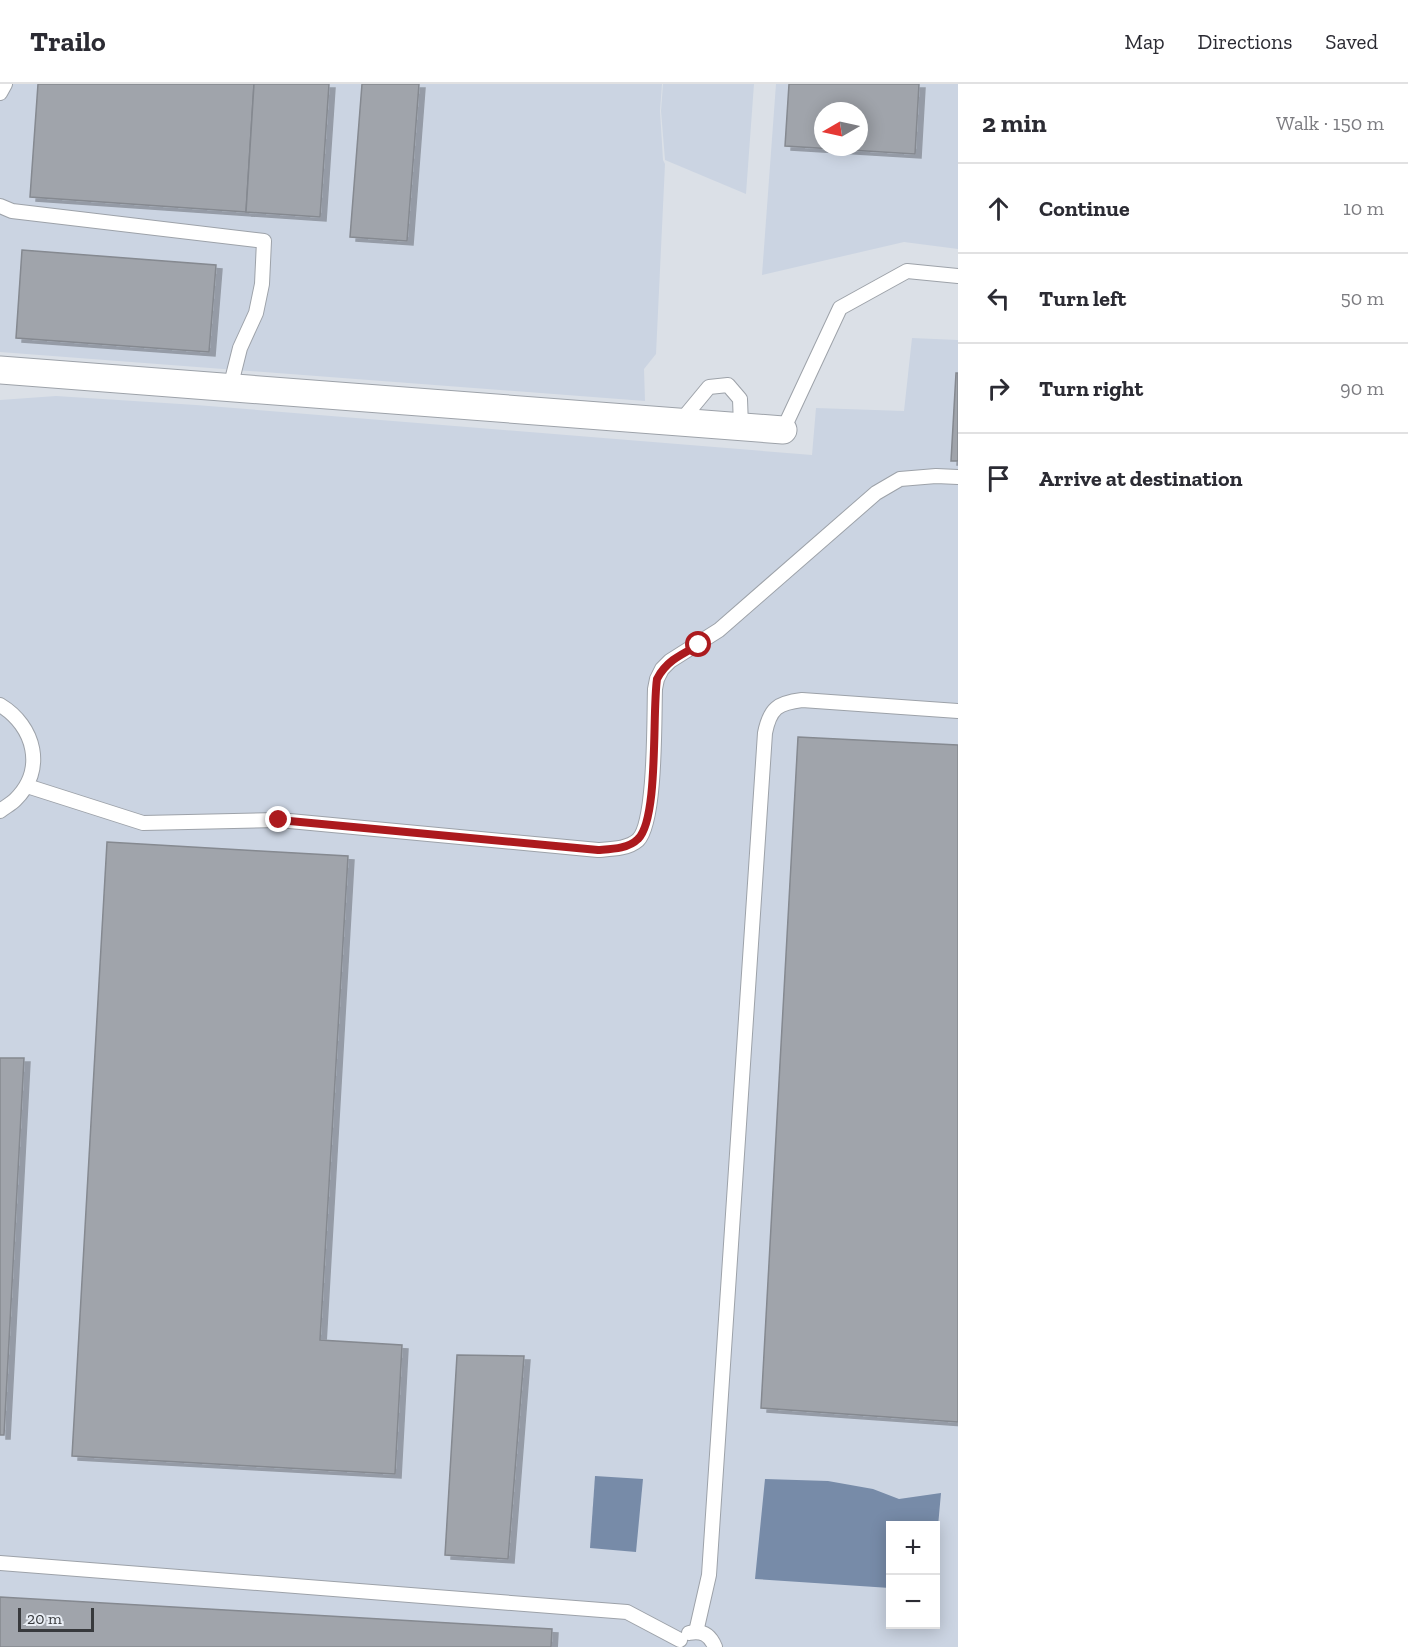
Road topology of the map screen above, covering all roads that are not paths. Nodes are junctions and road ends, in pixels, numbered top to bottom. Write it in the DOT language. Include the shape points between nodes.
graph roads {
  1 [pos="4,84"];
  2 [pos="0,93"];
  3 [pos="0,206"];
  4 [pos="958,276"];
  5 [pos="0,370"];
  6 [pos="230,388"];
  7 [pos="680,422"];
  8 [pos="741,426"];
  9 [pos="783,430"];
  10 [pos="958,477"];
  11 [pos="0,705"];
  12 [pos="958,711"];
  13 [pos="27,786"];
  14 [pos="0,811"];
  15 [pos="0,1563"];
  16 [pos="696,1632"];
  17 [pos="678,1644"];
  18 [pos="715,1647"];
  1 -- 2 [label="lane"];
  3 -- 6 [label="lane" via="12,211 264,241 256,313 240,348"];
  4 -- 9 [label="lane" via="908,271 840,308"];
  5 -- 6 [label="street"];
  6 -- 7 [label="street"];
  7 -- 8 [label="street"];
  7 -- 8 [label="lane" via="709,387 728,385 740,399"];
  8 -- 9 [label="street"];
  10 -- 13 [label="lane" via="900,479 876,493 719,630 662,669 656,689 647,824 638,840 621,848 598,850 279,820 143,823"];
  11 -- 13 [label="lane" via="27,732 33,750"];
  12 -- 16 [label="lane" via="802,700 782,704 768,720 709,1575"];
  13 -- 14 [label="lane"];
  15 -- 17 [label="lane" via="627,1612"];
  16 -- 17 [label="lane" via="689,1633"];
  16 -- 18 [label="lane" via="708,1636"];
}
